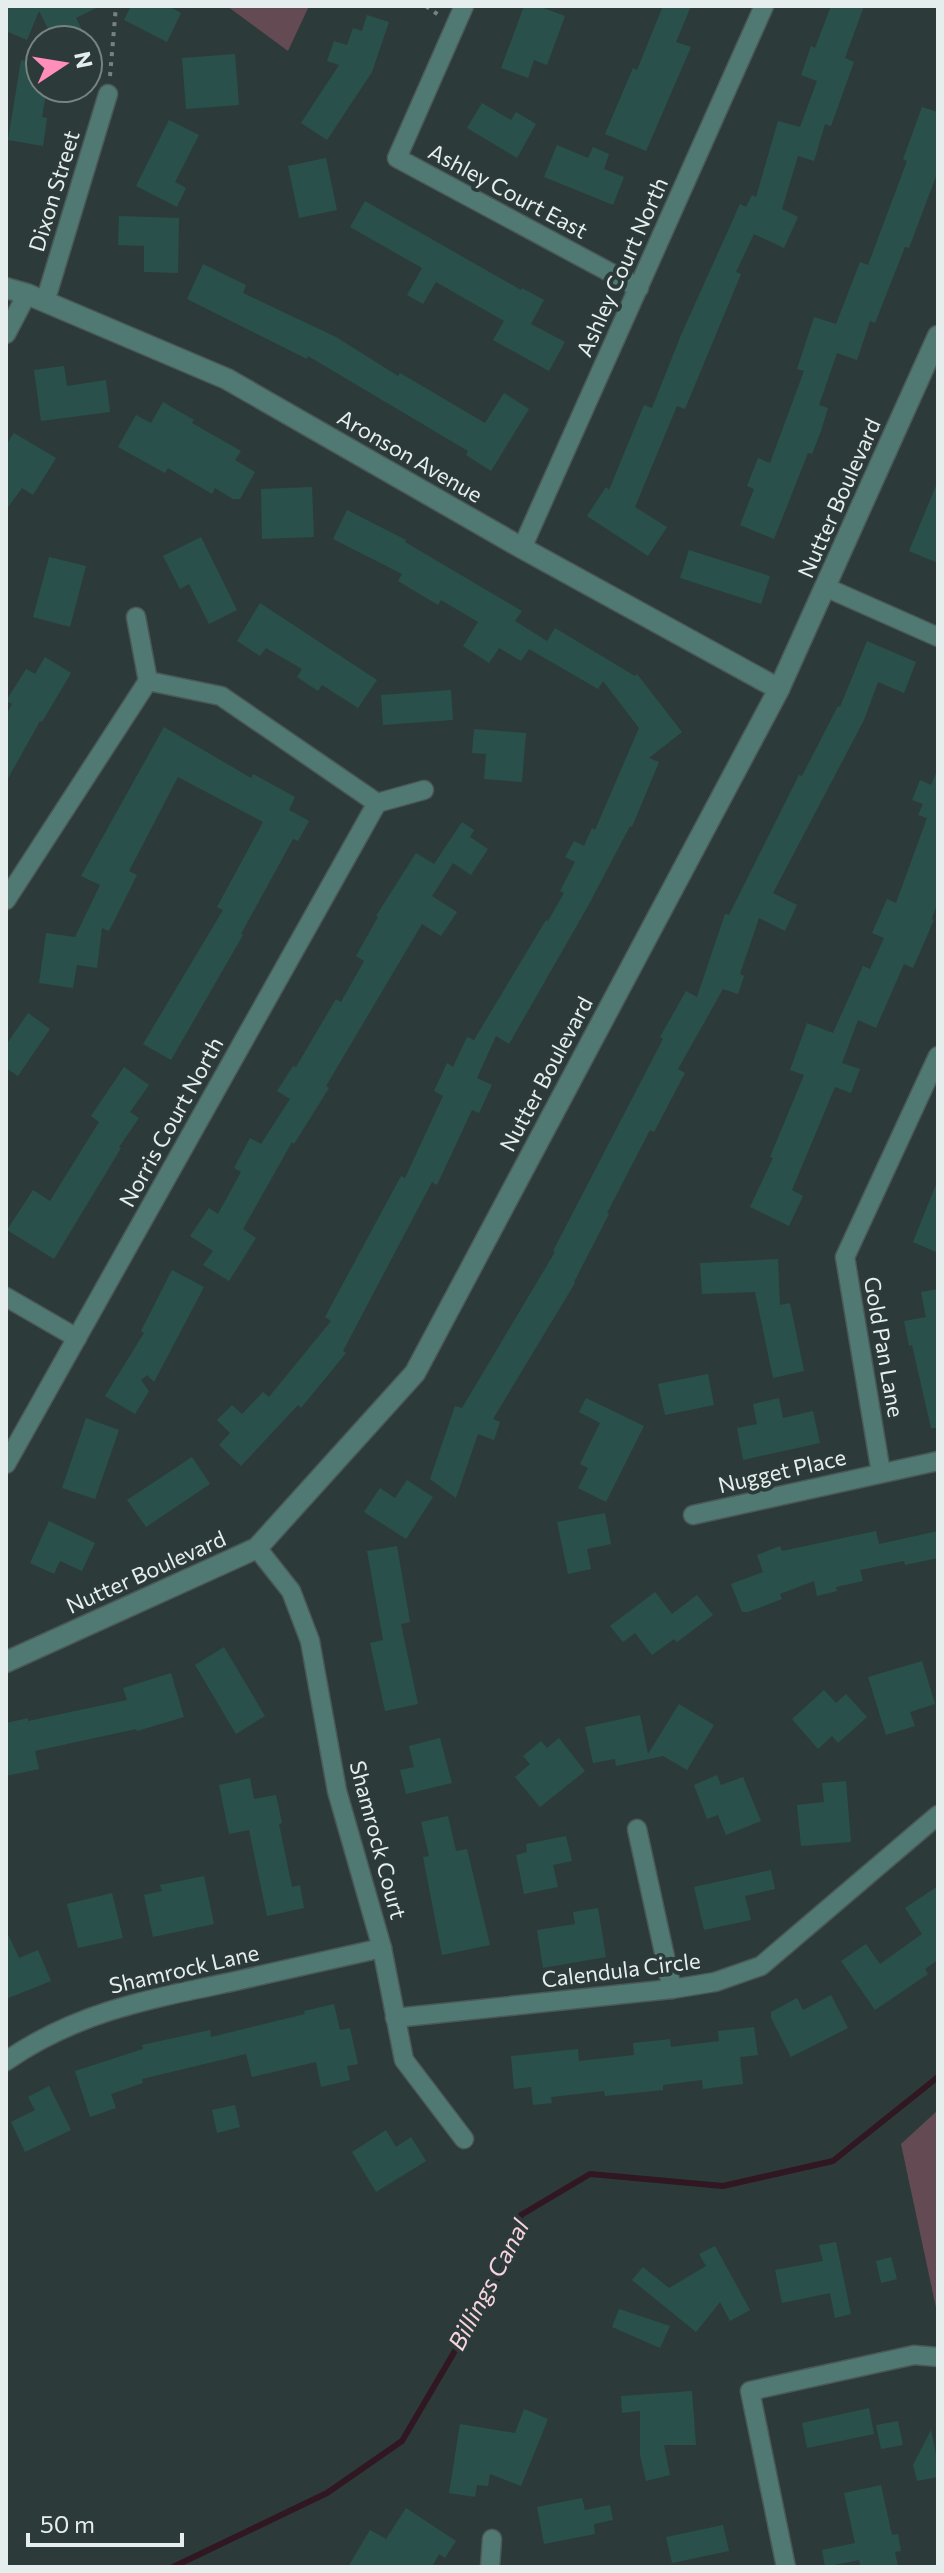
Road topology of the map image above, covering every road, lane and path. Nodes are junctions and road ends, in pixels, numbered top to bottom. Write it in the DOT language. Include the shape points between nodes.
graph roads {
  1 [pos="116,6"];
  2 [pos="464,6"];
  3 [pos="764,6"];
  4 [pos="108,94"];
  5 [pos="6,288"];
  6 [pos="639,288"];
  7 [pos="36,298"];
  8 [pos="6,334"];
  9 [pos="938,336"];
  10 [pos="522,548"];
  11 [pos="825,587"];
  12 [pos="136,617"];
  13 [pos="938,637"];
  14 [pos="148,681"];
  15 [pos="779,689"];
  16 [pos="424,790"];
  17 [pos="377,803"];
  18 [pos="6,900"];
  19 [pos="938,1056"];
  20 [pos="6,1297"];
  21 [pos="77,1338"];
  22 [pos="938,1461"];
  23 [pos="6,1464"];
  24 [pos="881,1473"];
  25 [pos="693,1515"];
  26 [pos="257,1548"];
  27 [pos="6,1662"];
  28 [pos="938,1815"];
  29 [pos="637,1829"];
  30 [pos="382,1948"];
  31 [pos="672,1989"];
  32 [pos="395,2018"];
  33 [pos="6,2061"];
  34 [pos="464,2139"];
  35 [pos="938,2357"];
  36 [pos="492,2539"];
  37 [pos="490,2567"];
  38 [pos="786,2567"];
  1 -- 4 [label="path"];
  2 -- 6 [label="street, Ashley Court East" via="397,158"];
  3 -- 6 [label="street, Ashley Court North"];
  4 -- 7 [label="street, Dixon Street"];
  5 -- 7 [label="street, Aronson Avenue"];
  6 -- 10 [label="street, Ashley Court North"];
  7 -- 8 [label="street, Dixon Street"];
  7 -- 10 [label="street, Aronson Avenue" via="227,379"];
  9 -- 11 [label="street, Nutter Boulevard"];
  10 -- 15 [label="street, Aronson Avenue"];
  11 -- 13 [label="street"];
  11 -- 15 [label="street, Nutter Boulevard"];
  12 -- 14 [label="street"];
  14 -- 17 [label="street" via="221,696"];
  14 -- 18 [label="street"];
  15 -- 26 [label="street, Nutter Boulevard" via="415,1373"];
  16 -- 17 [label="street"];
  17 -- 21 [label="street, Norris Court North"];
  19 -- 24 [label="street, Gold Pan Lane" via="845,1257"];
  20 -- 21 [label="street"];
  21 -- 23 [label="street, Norris Court North"];
  22 -- 24 [label="street, Nugget Place"];
  24 -- 25 [label="street, Nugget Place"];
  26 -- 27 [label="street, Nutter Boulevard"];
  26 -- 30 [label="street, Shamrock Court" via="291,1591 310,1641 337,1791"];
  28 -- 31 [label="street, Calendula Circle" via="761,1966"];
  29 -- 31 [label="street"];
  30 -- 32 [label="street, Shamrock Court"];
  30 -- 33 [label="street, Shamrock Lane" via="119,2006 74,2023"];
  31 -- 32 [label="street, Calendula Circle"];
  32 -- 34 [label="street, Shamrock Court" via="404,2060"];
  35 -- 38 [label="street" via="914,2355 750,2391"];
  36 -- 37 [label="street"];
}
